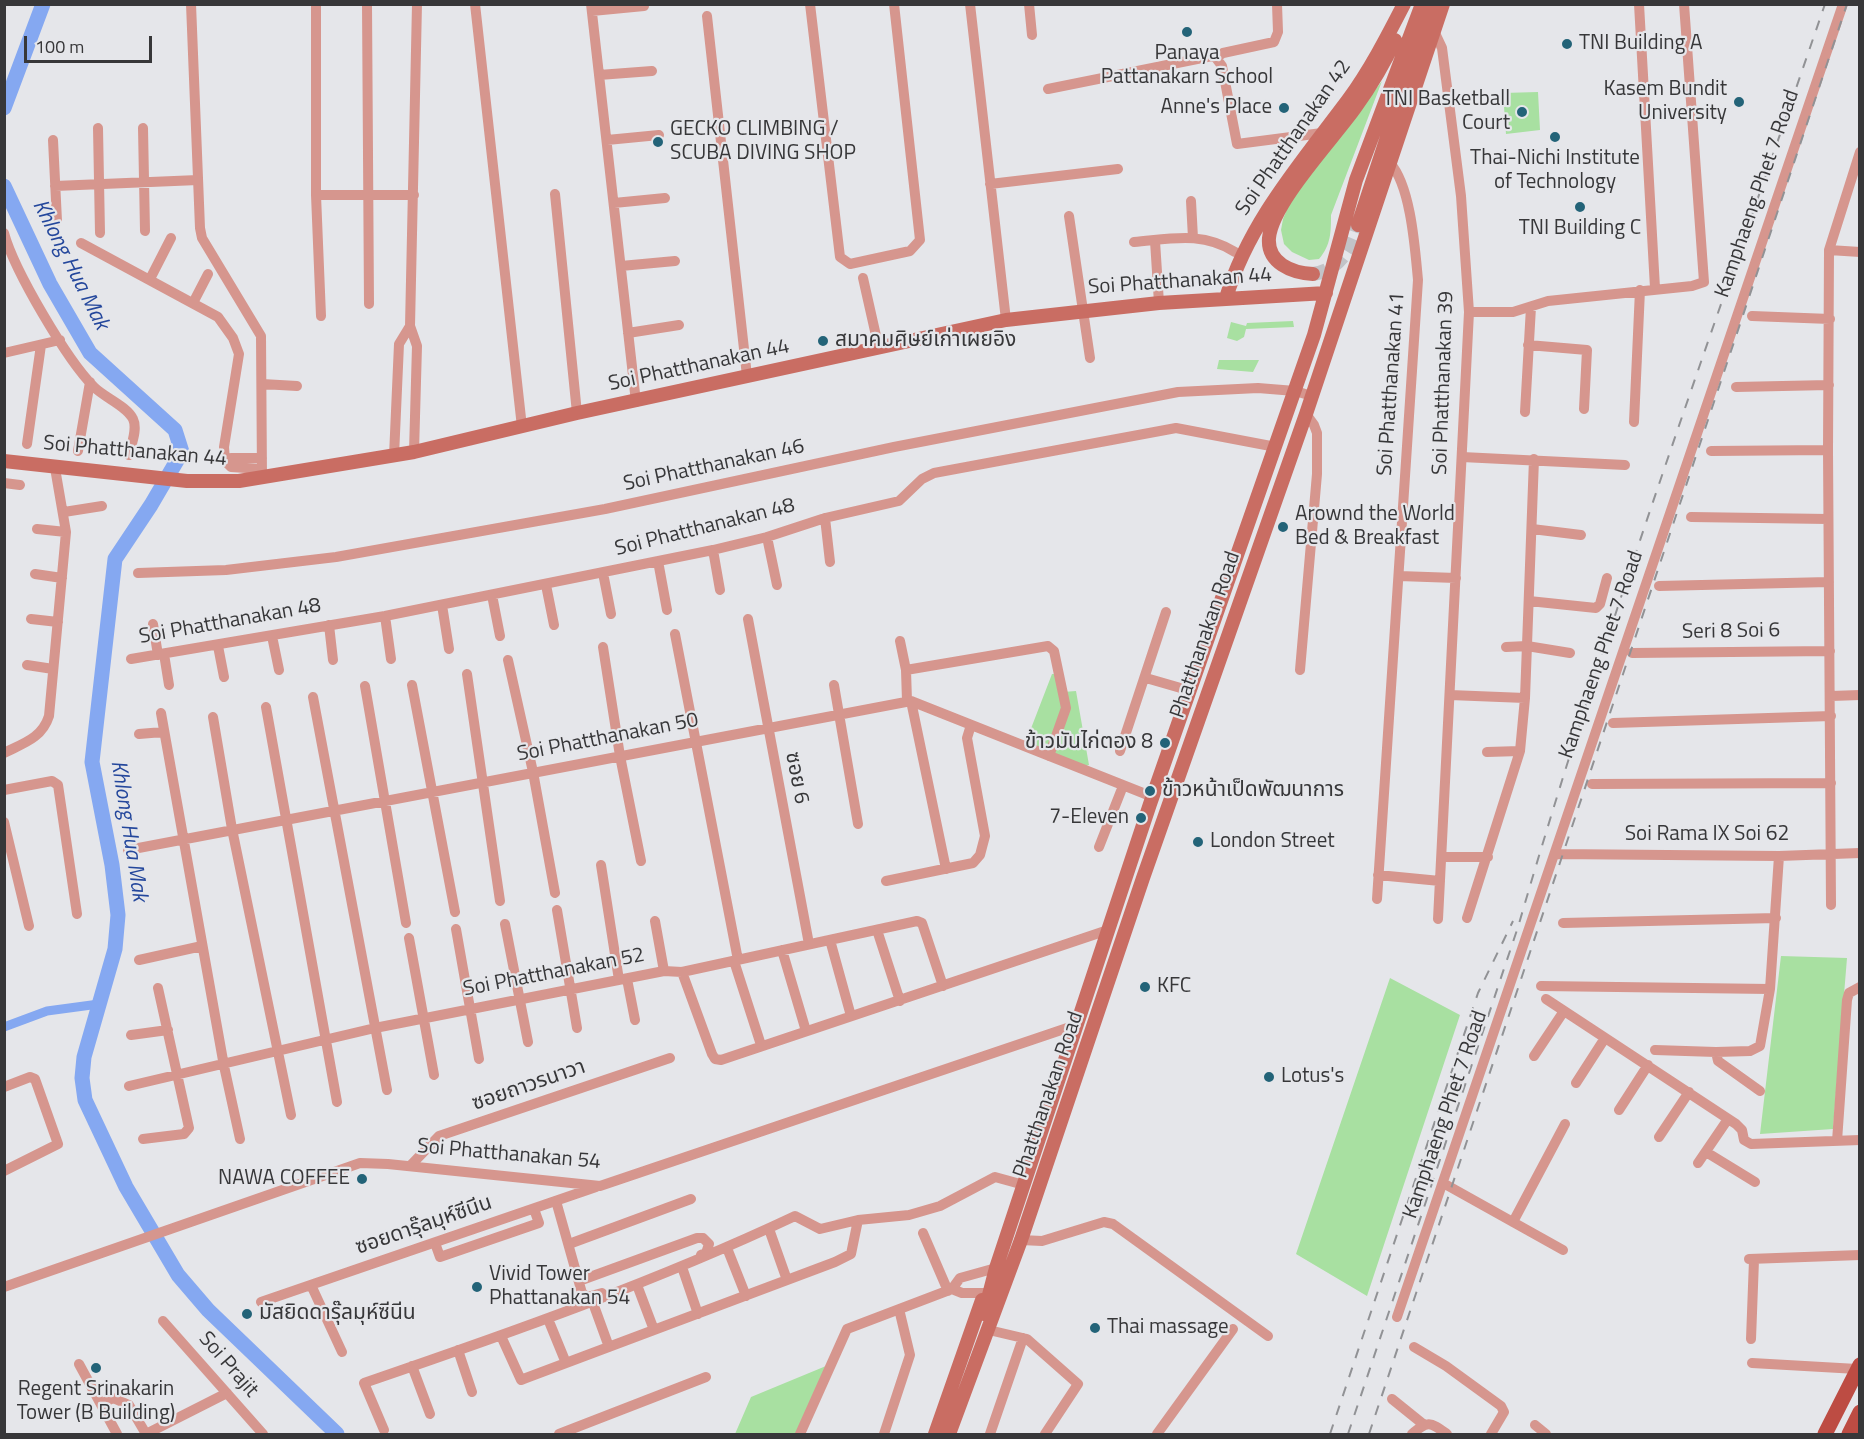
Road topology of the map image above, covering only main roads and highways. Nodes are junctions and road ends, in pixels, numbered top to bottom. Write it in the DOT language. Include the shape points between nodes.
graph roads {
  1 [pos="1404,4"];
  2 [pos="1410,4"];
  3 [pos="1422,4"];
  4 [pos="1431,4"];
  5 [pos="1443,4"];
  6 [pos="1358,225"];
  7 [pos="1313,274"];
  8 [pos="1326,293"];
  9 [pos="1227,298"];
  10 [pos="4,461"];
  11 [pos="996,1268"];
  12 [pos="1008,1278"];
  13 [pos="1858,1367"];
  14 [pos="1860,1412"];
  15 [pos="934,1434"];
  16 [pos="942,1434"];
  17 [pos="949,1434"];
  18 [pos="957,1434"];
  19 [pos="1825,1434"];
  20 [pos="1849,1434"];
  1 -- 9 [label="main road, Soi Phatthanakan 42" via="1377,54 1261,217 1232,278"];
  2 -- 7 [label="main road" via="1379,71 1284,202 1271,227 1270,250 1280,264"];
  3 -- 8 [label="main road, Phatthanakan Road" via="1356,180"];
  4 -- 6 [label="main road"];
  5 -- 12 [label="main road, Phatthanakan Road"];
  8 -- 9 [label="main road, Soi Phatthanakan 44"];
  8 -- 11 [label="main road, Phatthanakan Road"];
  9 -- 10 [label="main road, Soi Phatthanakan 44" via="1006,320 394,456 262,468 239,481 187,482"];
  11 -- 15 [label="main road, Phatthanakan Road"];
  11 -- 16 [label="main road, Phatthanakan Road"];
  12 -- 17 [label="main road, Phatthanakan Road"];
  12 -- 18 [label="main road, Phatthanakan Road"];
  13 -- 19 [label="main road"];
  14 -- 20 [label="main road"];
}
